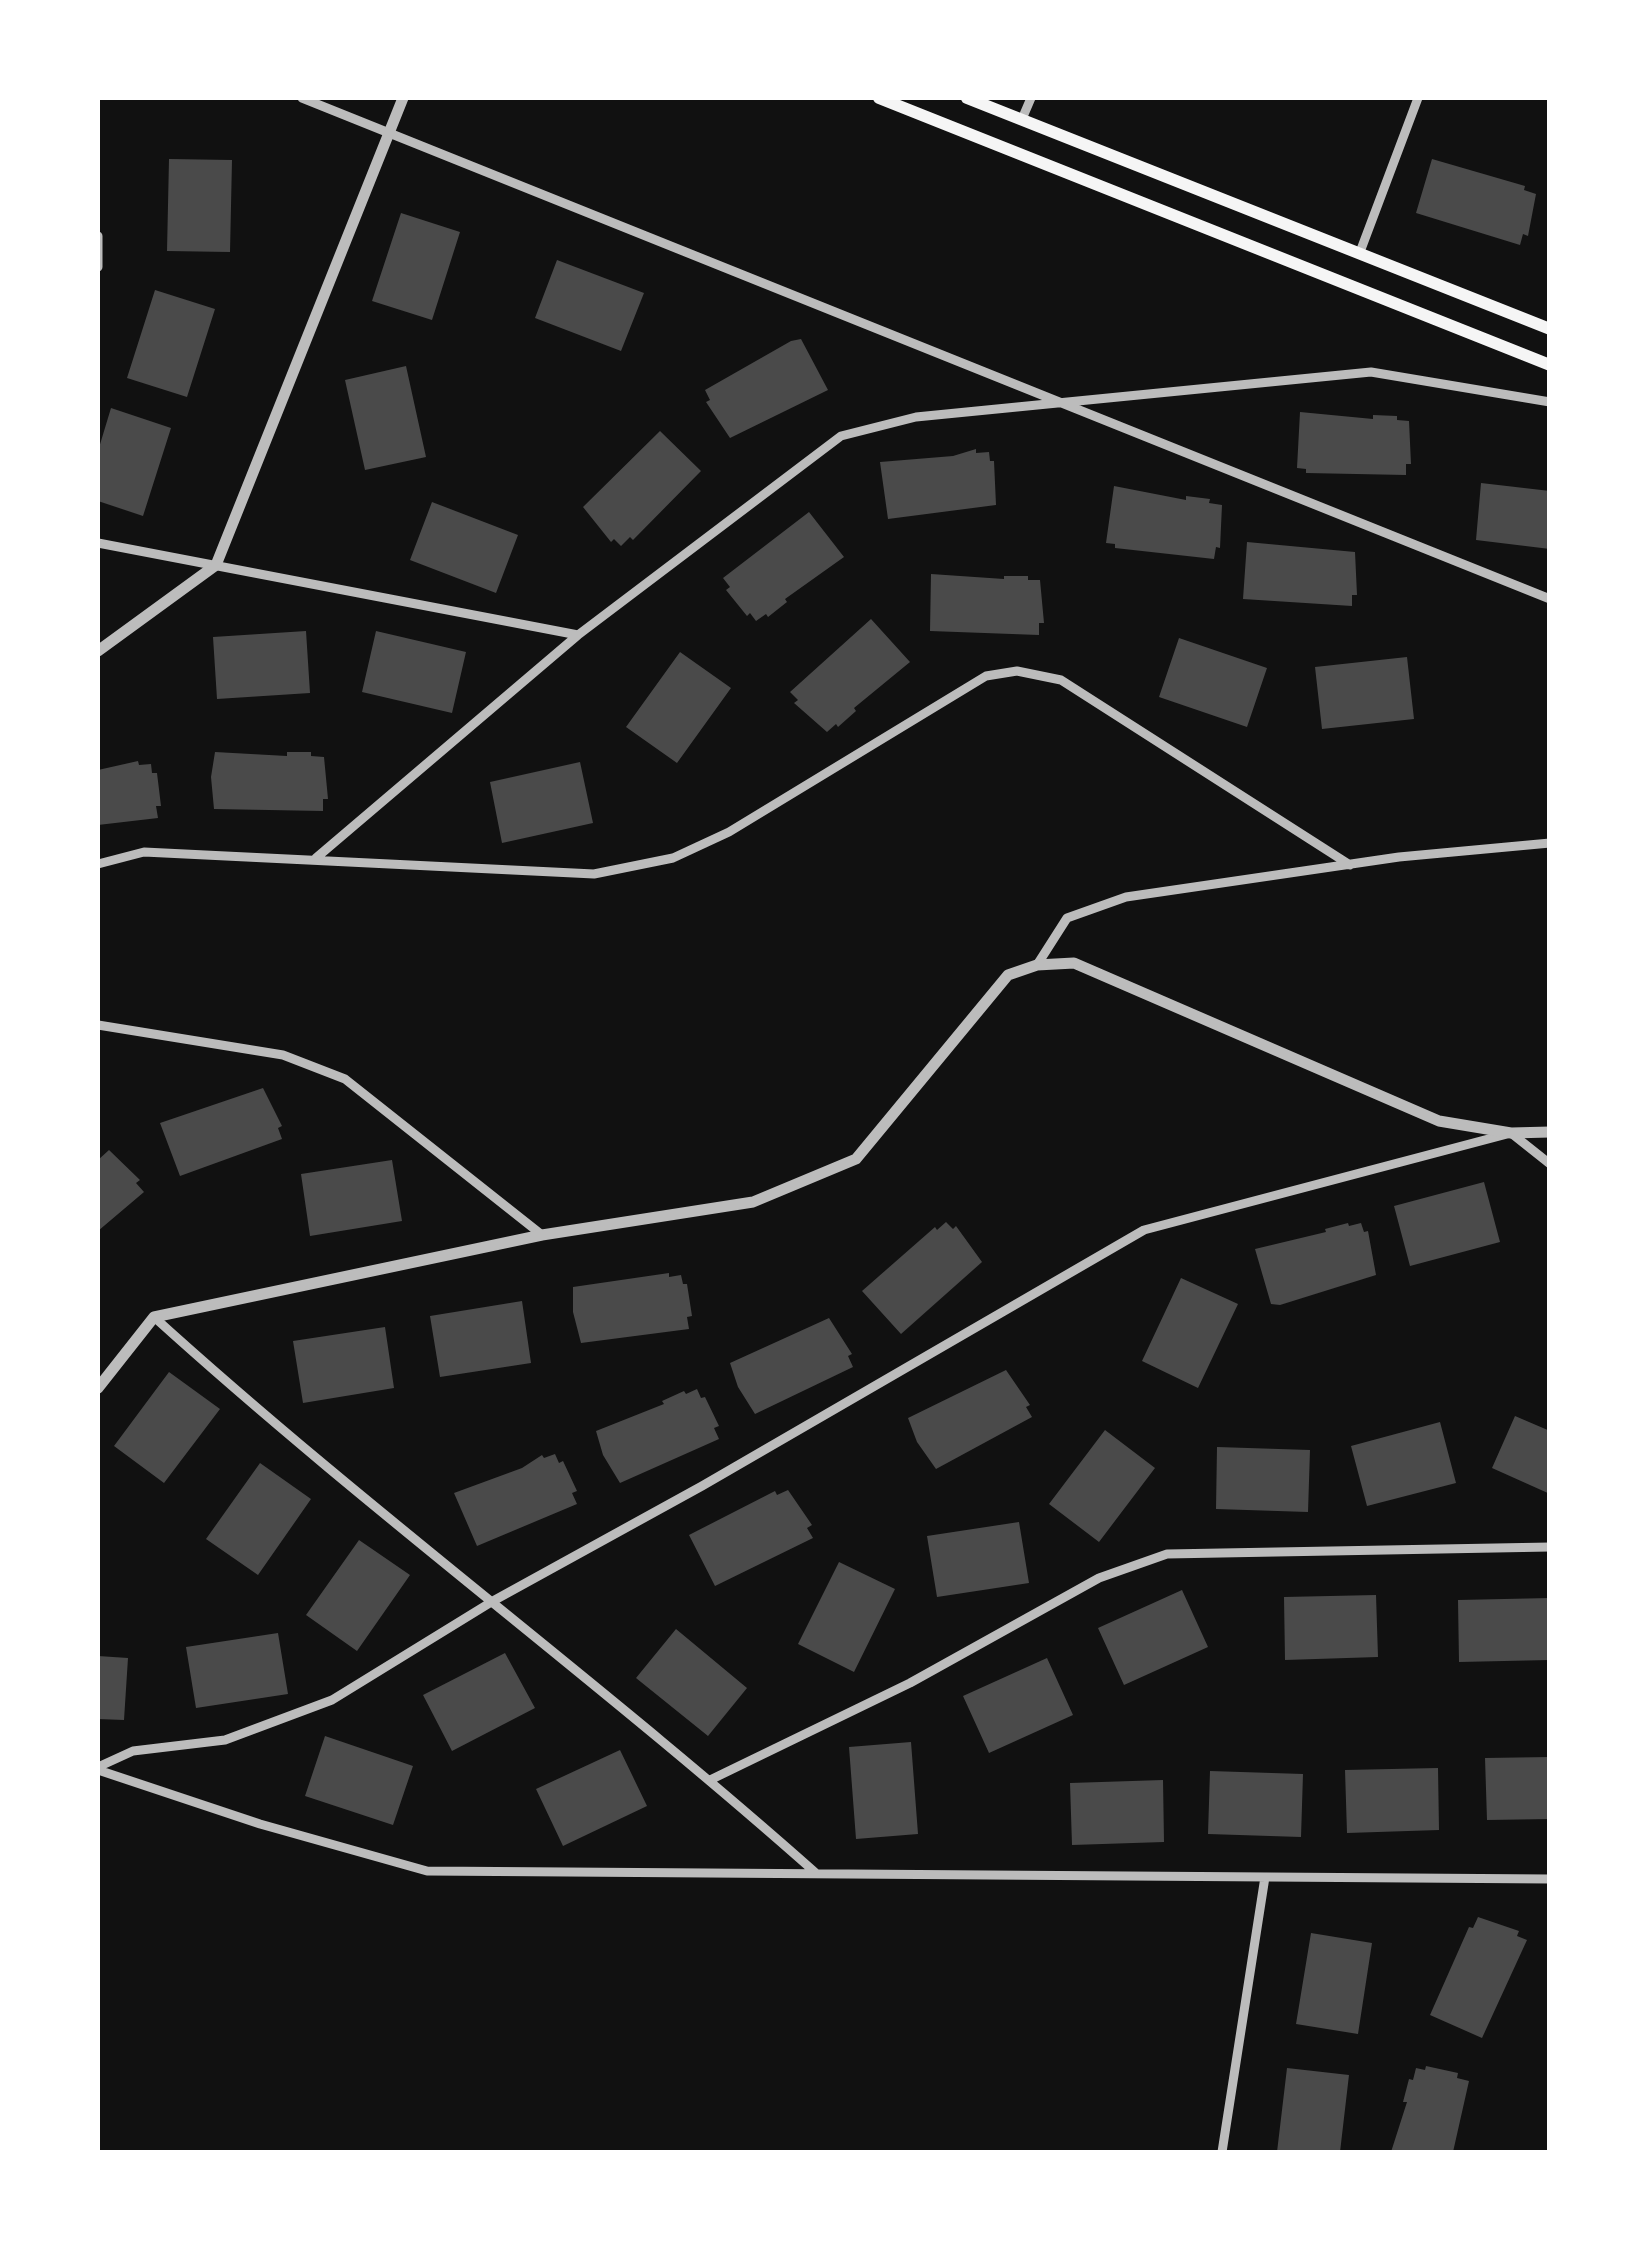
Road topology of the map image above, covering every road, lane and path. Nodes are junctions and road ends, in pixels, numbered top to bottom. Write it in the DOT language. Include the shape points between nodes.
graph roads {
  1 [pos="302,98"];
  2 [pos="404,98"];
  3 [pos="879,98"];
  4 [pos="967,98"];
  5 [pos="1031,98"];
  6 [pos="1418,98"];
  7 [pos="1022,119"];
  8 [pos="391,132"];
  9 [pos="98,236"];
  10 [pos="1360,252"];
  11 [pos="98,267"];
  12 [pos="1550,329"];
  13 [pos="1550,365"];
  14 [pos="1550,402"];
  15 [pos="1064,406"];
  16 [pos="98,542"];
  17 [pos="216,564"];
  18 [pos="1550,599"];
  19 [pos="578,635"];
  20 [pos="98,651"];
  21 [pos="1550,843"];
  22 [pos="316,858"];
  23 [pos="98,864"];
  24 [pos="1350,865"];
  25 [pos="1037,965"];
  26 [pos="98,1024"];
  27 [pos="1550,1132"];
  28 [pos="1511,1133"];
  29 [pos="1550,1164"];
  30 [pos="542,1235"];
  31 [pos="154,1317"];
  32 [pos="98,1388"];
  33 [pos="1550,1547"];
  34 [pos="493,1601"];
  35 [pos="98,1768"];
  36 [pos="710,1780"];
  37 [pos="816,1874"];
  38 [pos="1265,1877"];
  39 [pos="1550,1879"];
  40 [pos="1222,2152"];
  1 -- 8 [label="street"];
  2 -- 8 [label="street"];
  3 -- 13 [label="main road"];
  4 -- 7 [label="main road"];
  5 -- 7 [label="street"];
  6 -- 10 [label="street"];
  7 -- 10 [label="main road"];
  8 -- 15 [label="street"];
  8 -- 17 [label="street"];
  9 -- 11 [label="street"];
  10 -- 12 [label="main road"];
  14 -- 15 [label="street" via="1371,372"];
  15 -- 18 [label="street"];
  15 -- 19 [label="street" via="916,417 841,436"];
  16 -- 17 [label="street"];
  17 -- 19 [label="street"];
  17 -- 20 [label="street"];
  19 -- 22 [label="street"];
  21 -- 24 [label="street"];
  22 -- 23 [label="street" via="144,852"];
  22 -- 24 [label="street" via="594,874 673,858 729,832 986,676 1016,671 1061,680"];
  24 -- 25 [label="street" via="1126,896 1067,918"];
  25 -- 28 [label="street" via="1074,963 1439,1121"];
  25 -- 30 [label="street" via="1008,976 856,1159 753,1202"];
  26 -- 30 [label="street" via="283,1055 344,1079"];
  27 -- 28 [label="street"];
  28 -- 29 [label="street"];
  28 -- 34 [label="street" via="1144,1230"];
  30 -- 31 [label="street"];
  31 -- 32 [label="street"];
  31 -- 34 [label="street"];
  33 -- 36 [label="street" via="1168,1554 1086,1584 910,1684"];
  34 -- 35 [label="street" via="332,1700 226,1740 133,1751"];
  34 -- 36 [label="street"];
  35 -- 37 [label="street" via="260,1824 427,1870"];
  36 -- 37 [label="street"];
  37 -- 38 [label="street"];
  38 -- 39 [label="street"];
  38 -- 40 [label="street"];
}
